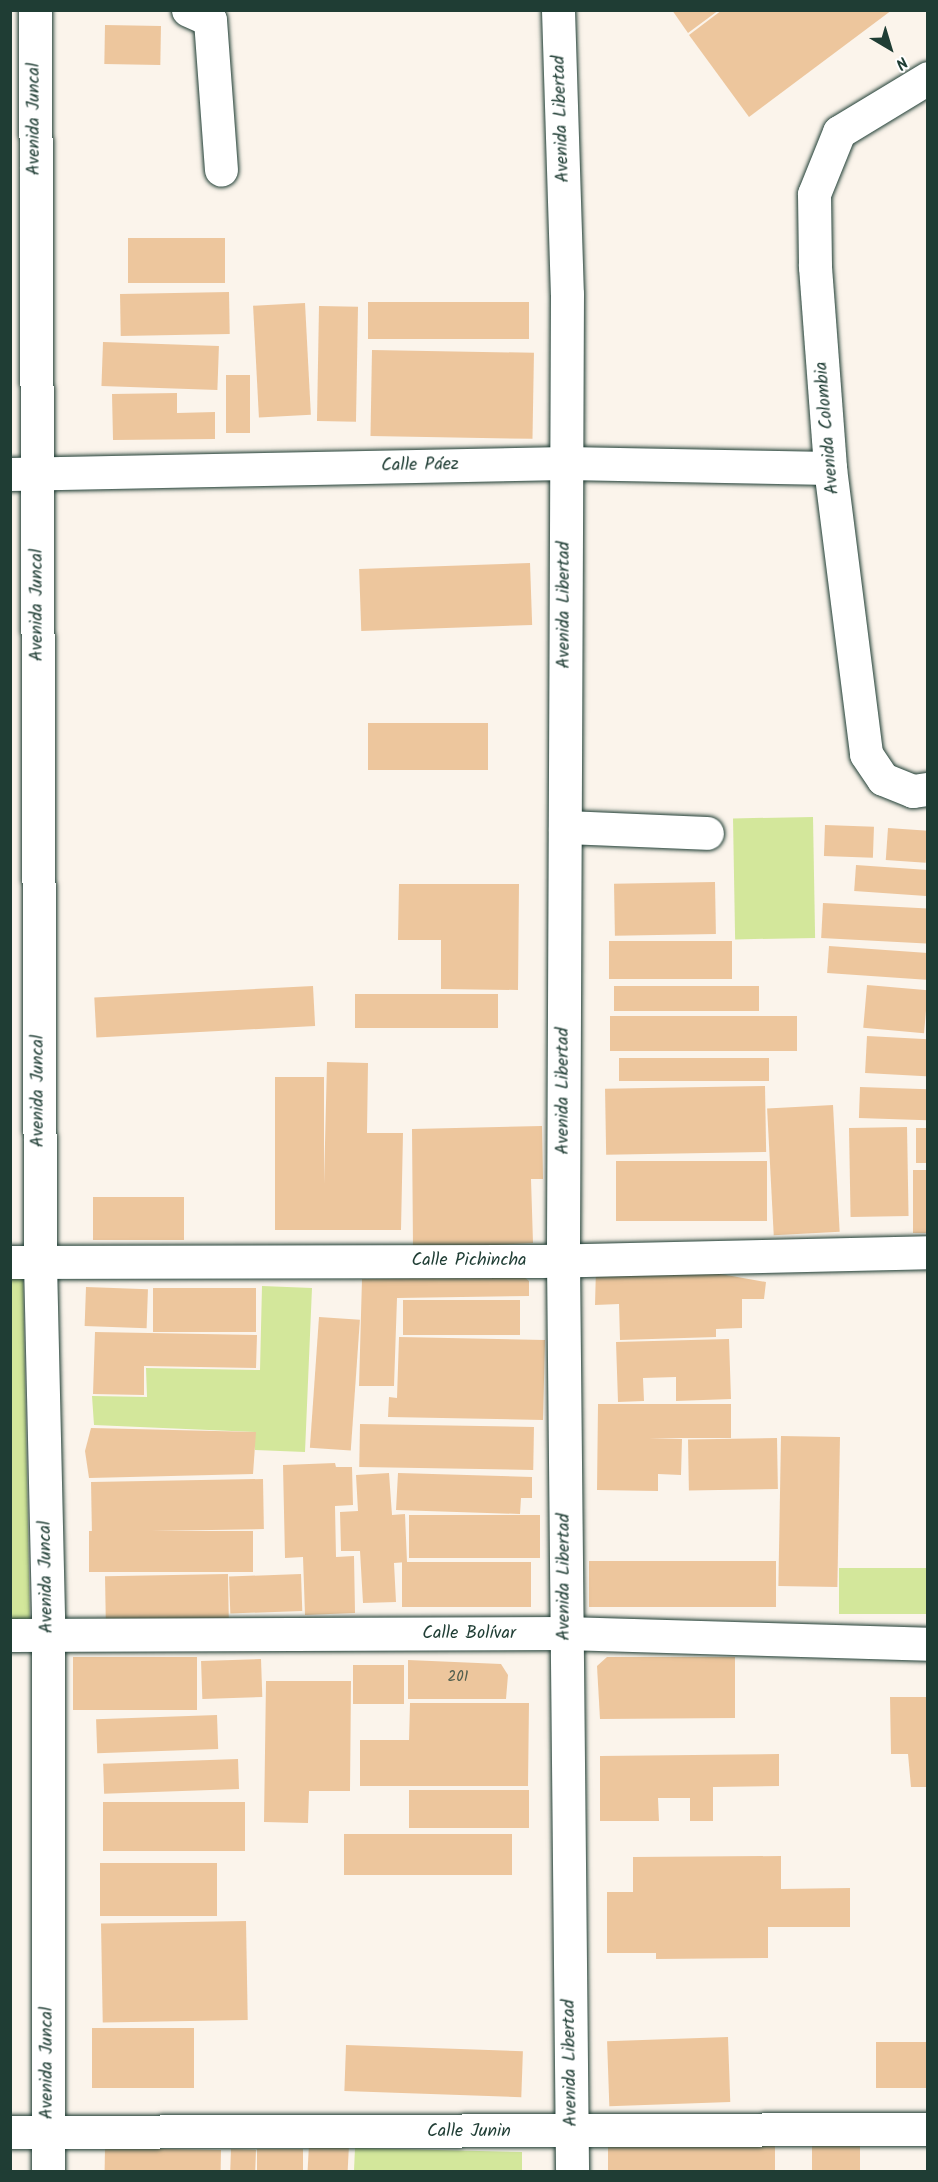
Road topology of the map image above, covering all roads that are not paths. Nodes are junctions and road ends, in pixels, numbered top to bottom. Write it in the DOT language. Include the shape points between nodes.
graph roads {
  1 [pos="35,10"];
  2 [pos="188,10"];
  3 [pos="558,10"];
  4 [pos="927,78"];
  5 [pos="221,170"];
  6 [pos="566,463"];
  7 [pos="830,468"];
  8 [pos="24,474"];
  9 [pos="927,789"];
  10 [pos="565,827"];
  11 [pos="707,833"];
  12 [pos="927,1252"];
  13 [pos="563,1260"];
  14 [pos="25,1262"];
  15 [pos="565,1633"];
  16 [pos="10,1635"];
  17 [pos="48,1636"];
  18 [pos="927,1644"];
  19 [pos="927,2129"];
  20 [pos="10,2132"];
  21 [pos="572,2132"];
  22 [pos="48,2133"];
  23 [pos="48,2172"];
  24 [pos="572,2172"];
  1 -- 8 [label="street, Avenida Juncal"];
  2 -- 5 [label="street" via="210,20"];
  3 -- 6 [label="street, Avenida Libertad" via="567,294"];
  4 -- 7 [label="street, Avenida Colombia" via="839,132 814,194 815,267"];
  6 -- 7 [label="street, Calle Páez"];
  6 -- 8 [label="street, Calle Páez"];
  6 -- 10 [label="street, Avenida Libertad"];
  7 -- 9 [label="street, Avenida Colombia" via="866,754 883,779 913,791"];
  8 -- 14 [label="street, Avenida Juncal"];
  10 -- 11 [label="street"];
  10 -- 13 [label="street, Avenida Libertad"];
  12 -- 13 [label="street, Calle Pichincha"];
  13 -- 14 [label="street, Calle Pichincha"];
  13 -- 15 [label="street, Avenida Libertad"];
  14 -- 17 [label="street, Avenida Juncal"];
  15 -- 17 [label="street, Calle Bolívar"];
  15 -- 18 [label="street, Calle Bolívar"];
  15 -- 21 [label="street, Avenida Libertad"];
  16 -- 17 [label="street, Calle Bolívar"];
  17 -- 22 [label="street, Avenida Juncal"];
  19 -- 21 [label="street, Calle Junin"];
  20 -- 22 [label="street, Calle Junin"];
  21 -- 22 [label="street, Calle Junin"];
  21 -- 24 [label="street, Avenida Libertad"];
  22 -- 23 [label="street, Avenida Juncal"];
}
